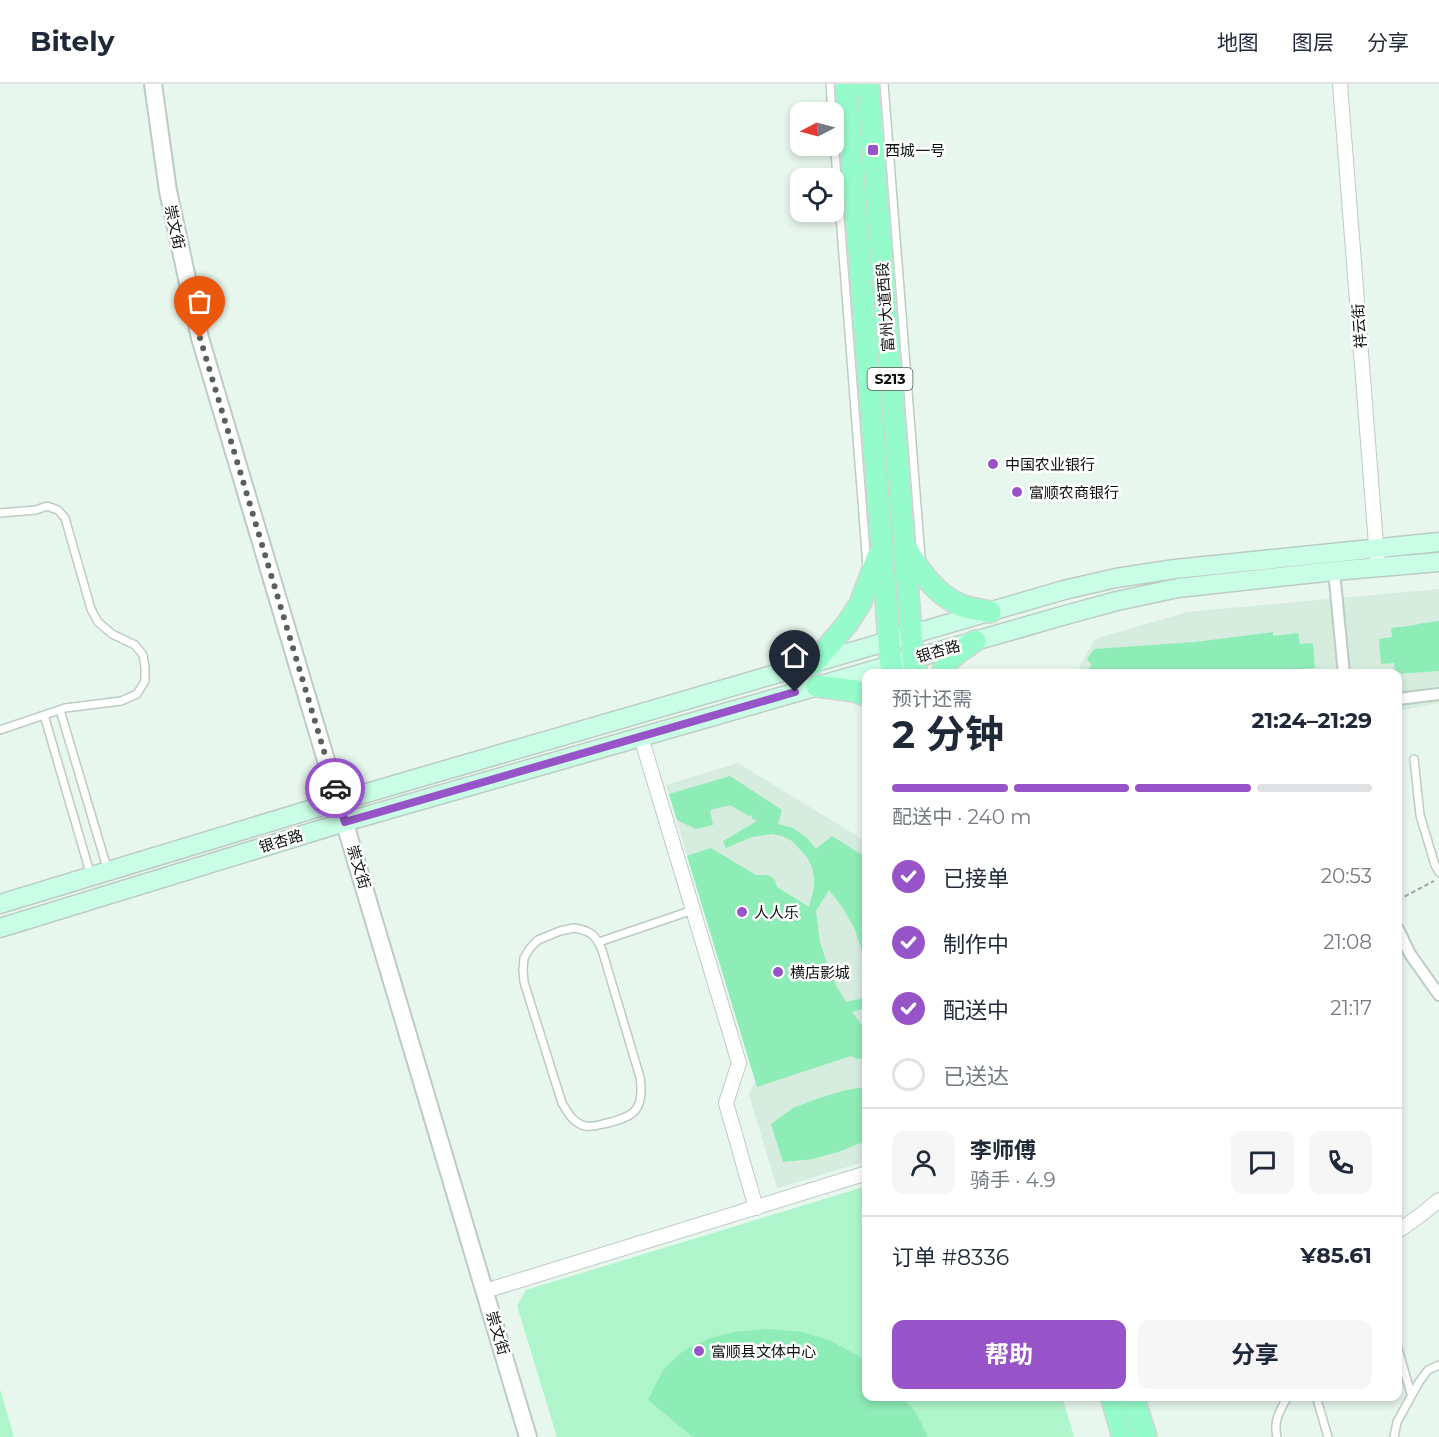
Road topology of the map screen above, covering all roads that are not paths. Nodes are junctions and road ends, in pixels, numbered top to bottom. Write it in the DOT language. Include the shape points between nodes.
graph roads {
  1 [pos="153,84"];
  2 [pos="830,84"];
  3 [pos="846,84"];
  4 [pos="868,84"];
  5 [pos="884,84"];
  6 [pos="1340,84"];
  7 [pos="831,102"];
  8 [pos="835,156"];
  9 [pos="0,513"];
  10 [pos="1439,542"];
  11 [pos="903,543"];
  12 [pos="881,547"];
  13 [pos="1376,547"];
  14 [pos="1439,562"];
  15 [pos="1377,567"];
  16 [pos="1334,571"];
  17 [pos="922,573"];
  18 [pos="868,585"];
  19 [pos="990,612"];
  20 [pos="911,635"];
  21 [pos="889,641"];
  22 [pos="975,641"];
  23 [pos="813,664"];
  24 [pos="915,666"];
  25 [pos="893,669"];
  26 [pos="944,669"];
  27 [pos="1344,669"];
  28 [pos="862,676"];
  29 [pos="817,686"];
  30 [pos="862,694"];
  31 [pos="1439,694"];
  32 [pos="1402,699"];
  33 [pos="60,710"];
  34 [pos="44,715"];
  35 [pos="0,730"];
  36 [pos="641,736"];
  37 [pos="1414,759"];
  38 [pos="339,801"];
  39 [pos="345,822"];
  40 [pos="1439,872"];
  41 [pos="100,873"];
  42 [pos="0,904"];
  43 [pos="693,910"];
  44 [pos="0,928"];
  45 [pos="1402,937"];
  46 [pos="599,942"];
  47 [pos="1439,994"];
  48 [pos="862,1175"];
  49 [pos="1439,1200"];
  50 [pos="756,1208"];
  51 [pos="1402,1228"];
  52 [pos="485,1291"];
  53 [pos="1402,1363"];
  54 [pos="1439,1365"];
  55 [pos="1411,1395"];
  56 [pos="1112,1401"];
  57 [pos="1135,1401"];
  58 [pos="1285,1401"];
  59 [pos="1317,1401"];
  60 [pos="528,1437"];
  61 [pos="1123,1437"];
  62 [pos="1146,1437"];
  63 [pos="1277,1437"];
  64 [pos="1328,1437"];
  65 [pos="1394,1437"];
  1 -- 38 [label="street, 崇文街" via="168,191 200,338"];
  2 -- 7 [label="lane"];
  3 -- 12 [label="main road, 富州大道西段 / S213"];
  4 -- 11 [label="main road, 富州大道西段 / S213"];
  5 -- 17 [label="lane"];
  6 -- 13 [label="street, 祥云街"];
  8 -- 18 [label="lane"];
  9 -- 33 [label="lane" via="47,506 57,510 65,518 98,622 135,645 143,655 145,681 137,694 121,701"];
  10 -- 13 [label="main road, 银杏路"];
  11 -- 17 [label="main road"];
  11 -- 20 [label="main road, 富州大道西段 / S213"];
  12 -- 18 [label="main road"];
  12 -- 21 [label="main road, 富州大道西段 / S213"];
  13 -- 15 [label="street, 祥云街"];
  13 -- 19 [label="main road, 银杏路" via="1126,576"];
  14 -- 15 [label="main road, 银杏路"];
  15 -- 16 [label="main road, 银杏路"];
  16 -- 22 [label="main road, 银杏路" via="1178,588"];
  16 -- 27 [label="street"];
  17 -- 19 [label="main road" via="944,595 964,606"];
  18 -- 23 [label="main road" via="847,624"];
  19 -- 20 [label="main road, 银杏路"];
  20 -- 21 [label="main road, 银杏路"];
  20 -- 24 [label="main road, 富州大道西段 / S213"];
  21 -- 23 [label="main road, 银杏路"];
  21 -- 25 [label="main road, 富州大道西段 / S213"];
  22 -- 24 [label="main road, 银杏路"];
  22 -- 26 [label="main road" via="952,656"];
  23 -- 38 [label="main road, 银杏路"];
  24 -- 25 [label="main road, 银杏路"];
  28 -- 29 [label="main road, 银杏路"];
  29 -- 30 [label="main road"];
  29 -- 36 [label="main road, 银杏路"];
  31 -- 32 [label="street"];
  33 -- 34 [label="lane"];
  33 -- 41 [label="lane"];
  34 -- 35 [label="lane"];
  34 -- 41 [label="lane"];
  36 -- 39 [label="main road, 银杏路"];
  36 -- 43 [label="street"];
  37 -- 40 [label="lane" via="1420,815"];
  38 -- 39 [label="street, 崇文街"];
  38 -- 41 [label="main road, 银杏路"];
  39 -- 44 [label="main road, 银杏路"];
  39 -- 52 [label="street, 崇文街"];
  41 -- 42 [label="main road, 银杏路"];
  43 -- 46 [label="lane"];
  43 -- 50 [label="street" via="739,1063 726,1103"];
  45 -- 47 [label="street"];
  46 -- 46 [label="lane" via="588,930 574,928 538,940 524,958 524,982 562,1103 582,1126 623,1119 634,1113 642,1091"];
  48 -- 50 [label="street"];
  49 -- 51 [label="street"];
  50 -- 52 [label="street"];
  52 -- 60 [label="street, 崇文街"];
  53 -- 55 [label="lane"];
  54 -- 55 [label="lane" via="1428,1370"];
  55 -- 65 [label="lane"];
  56 -- 61 [label="main road"];
  57 -- 62 [label="main road"];
  58 -- 63 [label="lane" via="1277,1415"];
  59 -- 64 [label="lane"];
}
